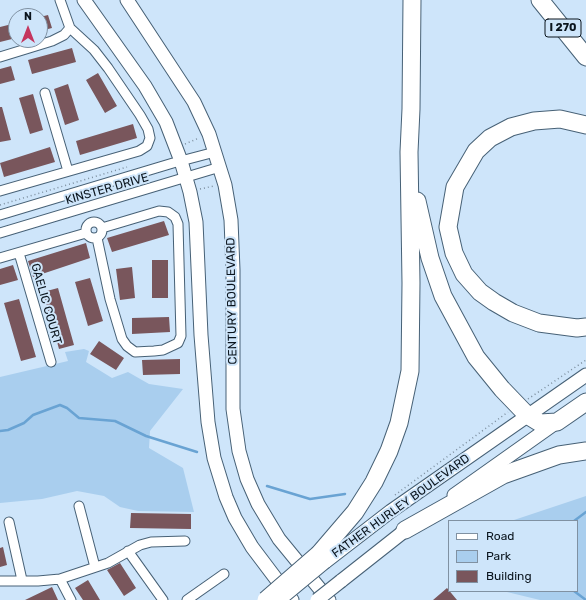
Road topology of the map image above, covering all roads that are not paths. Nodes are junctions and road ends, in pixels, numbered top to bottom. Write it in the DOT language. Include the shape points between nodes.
graph roads {
  1 [pos="60,0"];
  2 [pos="84,0"];
  3 [pos="127,0"];
  4 [pos="412,0"];
  5 [pos="540,0"];
  6 [pos="70,28"];
  7 [pos="0,57"];
  8 [pos="586,57"];
  9 [pos="45,93"];
  10 [pos="411,109"];
  11 [pos="586,125"];
  12 [pos="215,152"];
  13 [pos="181,161"];
  14 [pos="220,167"];
  15 [pos="68,171"];
  16 [pos="187,178"];
  17 [pos="0,191"];
  18 [pos="87,207"];
  19 [pos="0,214"];
  20 [pos="91,222"];
  21 [pos="102,228"];
  22 [pos="0,233"];
  23 [pos="86,233"];
  24 [pos="97,238"];
  25 [pos="19,253"];
  26 [pos="0,258"];
  27 [pos="586,327"];
  28 [pos="51,362"];
  29 [pos="586,375"];
  30 [pos="586,402"];
  31 [pos="521,408"];
  32 [pos="557,422"];
  33 [pos="586,451"];
  34 [pos="79,506"];
  35 [pos="9,522"];
  36 [pos="405,530"];
  37 [pos="185,541"];
  38 [pos="128,551"];
  39 [pos="322,558"];
  40 [pos="95,567"];
  41 [pos="224,574"];
  42 [pos="60,579"];
  43 [pos="22,580"];
  44 [pos="0,581"];
  45 [pos="71,600"];
  46 [pos="163,600"];
  47 [pos="187,600"];
  48 [pos="266,600"];
  49 [pos="279,600"];
  50 [pos="292,600"];
  51 [pos="317,600"];
  52 [pos="329,600"];
  1 -- 6 [label="street"];
  2 -- 13 [label="street" via="146,86 166,122"];
  3 -- 12 [label="street, CENTURY BOULEVARD" via="184,84 209,134"];
  4 -- 10 [label="highway"];
  5 -- 8 [label="highway, I 270"];
  6 -- 7 [label="street" via="64,35 52,41"];
  6 -- 15 [label="street" via="94,50 108,68 140,115 150,138 147,146 139,151"];
  9 -- 15 [label="street"];
  10 -- 31 [label="highway" via="418,210 443,296 476,357"];
  10 -- 39 [label="highway" via="410,371 406,393 389,451 374,482"];
  11 -- 27 [label="highway" via="560,119 534,121 511,127 490,138 476,151 455,187 448,227 454,252 464,274 480,292 513,313 539,323"];
  12 -- 13 [label="street, KINSTER DRIVE"];
  12 -- 14 [label="street, CENTURY BOULEVARD"];
  13 -- 16 [label="street"];
  13 -- 19 [label="street, KINSTER DRIVE"];
  14 -- 16 [label="street, KINSTER DRIVE"];
  14 -- 52 [label="street, CENTURY BOULEVARD" via="231,220 233,409 239,451 247,479 266,519 284,546"];
  15 -- 17 [label="street"];
  16 -- 18 [label="street, KINSTER DRIVE"];
  16 -- 50 [label="street" via="196,222 201,335 208,422 214,458 235,518 264,564"];
  18 -- 20 [label="street"];
  18 -- 22 [label="street, KINSTER DRIVE"];
  20 -- 21 [label="street" via="98,223"];
  20 -- 23 [label="street" via="86,227"];
  21 -- 24 [label="street" via="101,235"];
  21 -- 24 [label="street" via="159,211 168,212 175,217 178,224 181,306 181,336 178,343 154,351 136,352 127,346 122,339 110,299"];
  23 -- 24 [label="street" via="92,238"];
  23 -- 25 [label="street"];
  25 -- 26 [label="street"];
  25 -- 28 [label="street, GAELIC COURT"];
  29 -- 31 [label="street, FATHER HURLEY BOULEVARD"];
  30 -- 32 [label="highway"];
  31 -- 32 [label="highway" via="540,422"];
  31 -- 39 [label="street, FATHER HURLEY BOULEVARD" via="391,511"];
  32 -- 36 [label="street, FATHER HURLEY BOULEVARD"];
  33 -- 36 [label="highway" via="559,455 503,475"];
  34 -- 40 [label="street"];
  35 -- 43 [label="street"];
  36 -- 51 [label="street, FATHER HURLEY BOULEVARD, bridge"];
  37 -- 38 [label="street" via="151,542"];
  38 -- 40 [label="street" via="108,563"];
  38 -- 46 [label="street"];
  39 -- 48 [label="highway, bridge"];
  39 -- 49 [label="street, FATHER HURLEY BOULEVARD, bridge"];
  40 -- 42 [label="street"];
  41 -- 47 [label="street"];
  42 -- 43 [label="street"];
  42 -- 45 [label="street"];
  43 -- 44 [label="street"];
}
